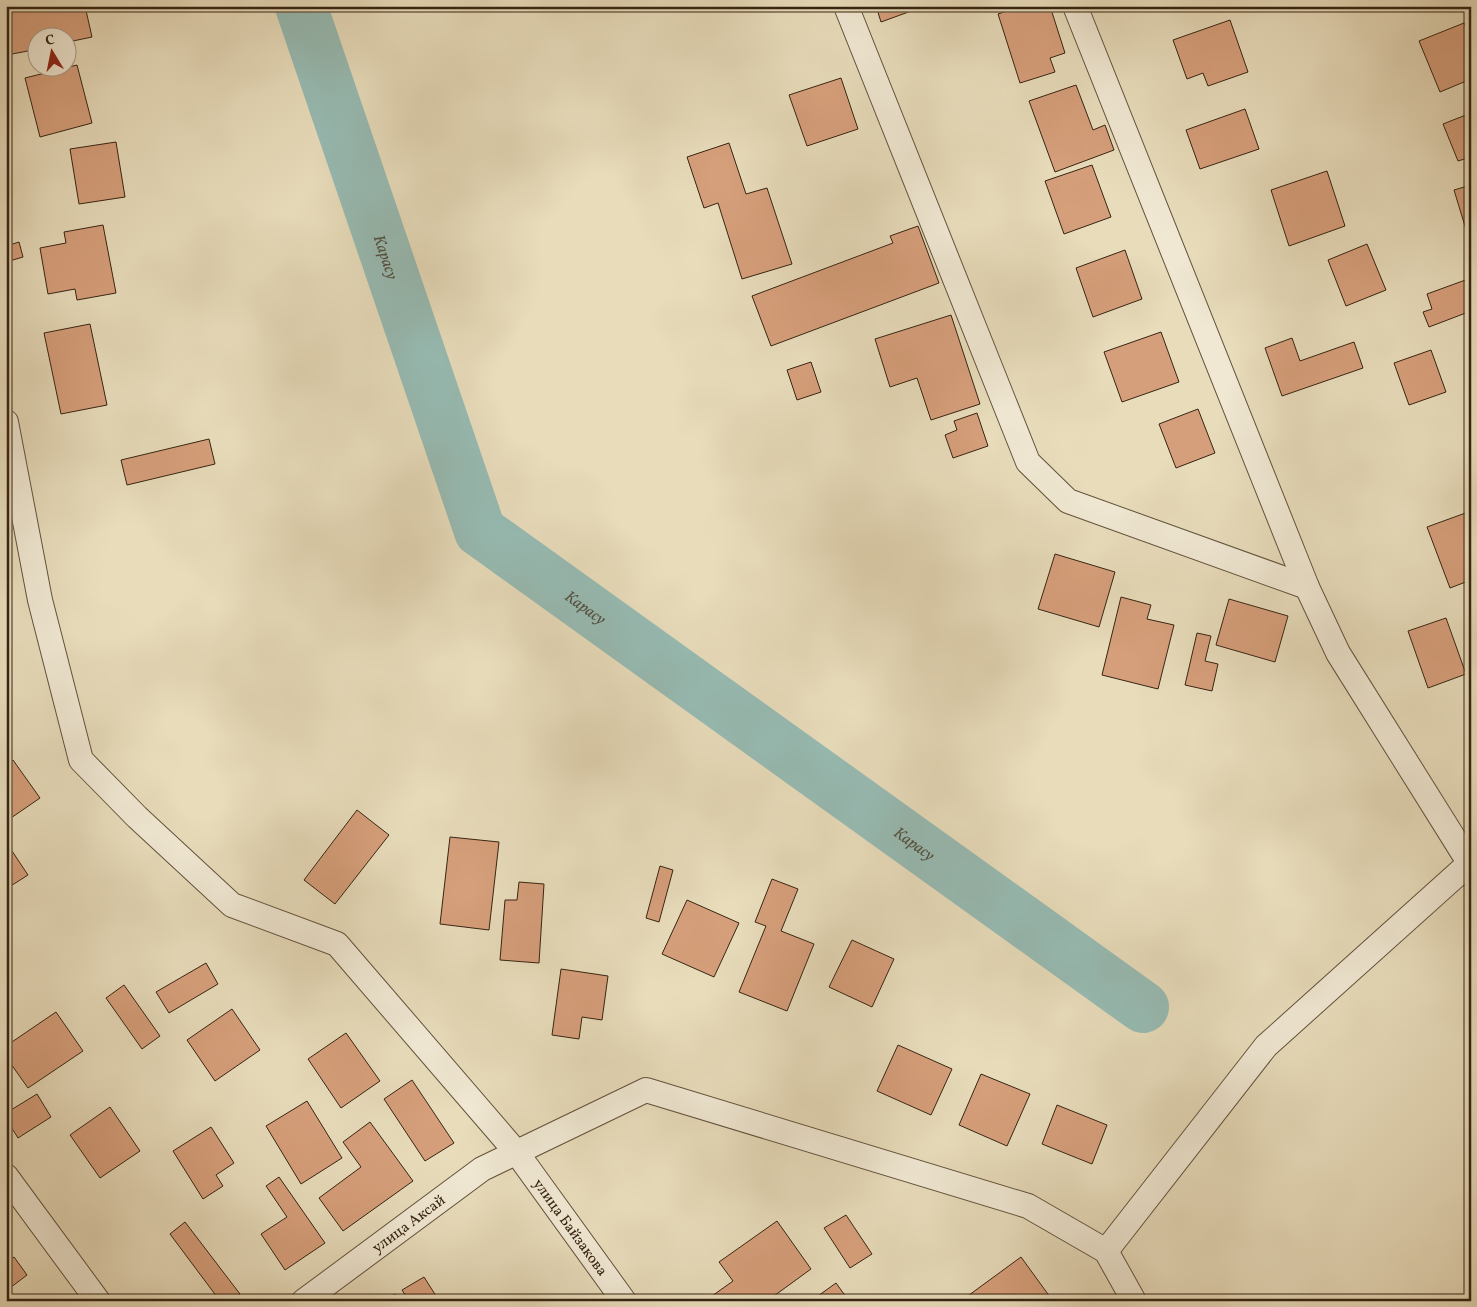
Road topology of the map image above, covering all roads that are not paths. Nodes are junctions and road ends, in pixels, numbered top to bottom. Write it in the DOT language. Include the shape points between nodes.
graph roads {
  1 [pos="846,6"];
  2 [pos="1075,6"];
  3 [pos="6,422"];
  4 [pos="1307,587"];
  5 [pos="1470,863"];
  6 [pos="516,1153"];
  7 [pos="6,1176"];
  8 [pos="1106,1251"];
  9 [pos="98,1301"];
  10 [pos="304,1301"];
  11 [pos="624,1301"];
  12 [pos="1134,1301"];
  1 -- 4 [label="street" via="1028,462 1068,502"];
  2 -- 4 [label="street"];
  3 -- 6 [label="street, улица Байзакова" via="40,600 81,760 232,905 337,944"];
  4 -- 5 [label="street" via="1338,653"];
  5 -- 8 [label="street" via="1266,1046"];
  6 -- 8 [label="street, улица Аксай" via="646,1090 1028,1206"];
  6 -- 10 [label="street, улица Аксай" via="482,1169"];
  6 -- 11 [label="street, улица Байзакова"];
  7 -- 9 [label="street"];
  8 -- 12 [label="street"];
}
